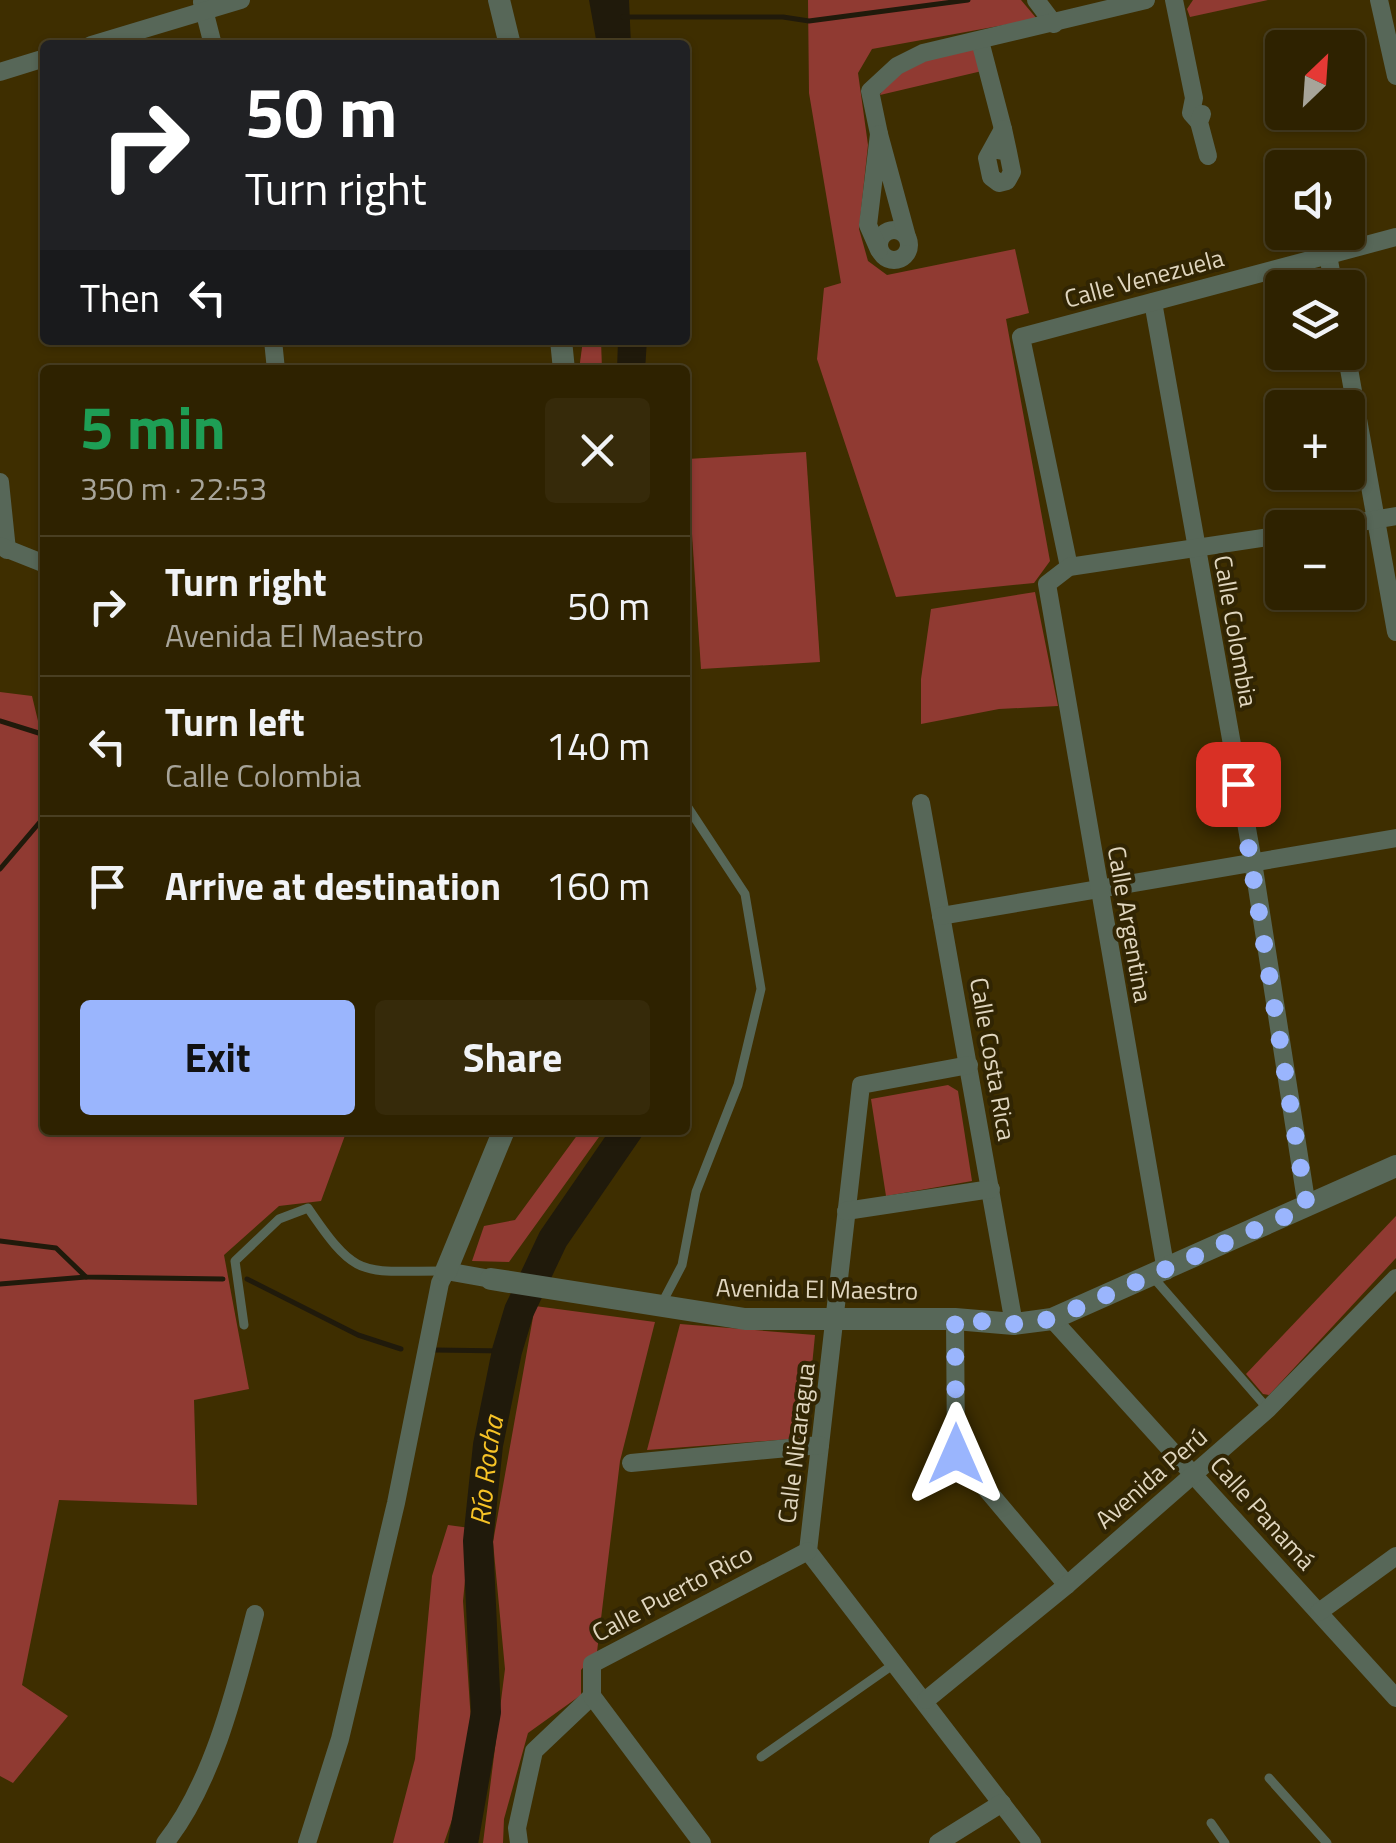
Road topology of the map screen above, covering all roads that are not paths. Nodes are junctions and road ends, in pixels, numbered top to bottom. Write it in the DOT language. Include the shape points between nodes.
graph roads {
  1 [pos="242,0"];
  2 [pos="499,0"];
  3 [pos="1036,0"];
  4 [pos="1146,0"];
  5 [pos="1174,0"];
  6 [pos="1379,0"];
  7 [pos="203,6"];
  8 [pos="1054,24"];
  9 [pos="105,40"];
  10 [pos="212,40"];
  11 [pos="509,40"];
  12 [pos="980,41"];
  13 [pos="40,60"];
  14 [pos="0,72"];
  15 [pos="1396,76"];
  16 [pos="879,134"];
  17 [pos="1000,151"];
  18 [pos="1208,156"];
  19 [pos="1396,237"];
  20 [pos="1328,255"];
  21 [pos="1331,270"];
  22 [pos="1153,302"];
  23 [pos="1350,370"];
  24 [pos="0,482"];
  25 [pos="1386,517"];
  26 [pos="1265,538"];
  27 [pos="3,548"];
  28 [pos="1196,550"];
  29 [pos="40,562"];
  30 [pos="1070,567"];
  31 [pos="1396,632"];
  32 [pos="921,803"];
  33 [pos="690,811"];
  34 [pos="1396,838"];
  35 [pos="1253,862"];
  36 [pos="1098,889"];
  37 [pos="942,916"];
  38 [pos="969,1066"];
  39 [pos="502,1135"];
  40 [pos="1396,1166"];
  41 [pos="991,1189"];
  42 [pos="1307,1207"];
  43 [pos="846,1211"];
  44 [pos="446,1271"];
  45 [pos="1159,1274"];
  46 [pos="1396,1278"];
  47 [pos="491,1279"];
  48 [pos="660,1307"];
  49 [pos="838,1318"];
  50 [pos="955,1319"];
  51 [pos="1052,1319"];
  52 [pos="1014,1324"];
  53 [pos="244,1325"];
  54 [pos="1268,1409"];
  55 [pos="820,1445"];
  56 [pos="631,1463"];
  57 [pos="1194,1473"];
  58 [pos="808,1551"];
  59 [pos="1396,1556"];
  60 [pos="1067,1585"];
  61 [pos="1319,1612"];
  62 [pos="255,1614"];
  63 [pos="896,1662"];
  64 [pos="592,1696"];
  65 [pos="1396,1698"];
  66 [pos="926,1700"];
  67 [pos="762,1757"];
  68 [pos="1269,1778"];
  69 [pos="1002,1803"];
  70 [pos="1211,1823"];
  71 [pos="165,1843"];
  72 [pos="307,1843"];
  73 [pos="520,1843"];
  74 [pos="702,1843"];
  75 [pos="938,1843"];
  76 [pos="1032,1843"];
  77 [pos="1225,1843"];
  78 [pos="1327,1843"];
  1 -- 7 [label="street"];
  2 -- 11 [label="street"];
  3 -- 8 [label="street"];
  4 -- 8 [label="street"];
  5 -- 18 [label="street" via="1192,113"];
  6 -- 15 [label="street"];
  7 -- 9 [label="street"];
  7 -- 10 [label="street"];
  8 -- 12 [label="street"];
  12 -- 16 [label="street" via="897,66 870,91"];
  12 -- 17 [label="street" via="1002,129"];
  13 -- 14 [label="street"];
  16 -- 16 [label="street" via="868,225 886,258 901,260 907,237"];
  19 -- 20 [label="street, Calle Venezuela"];
  20 -- 21 [label="street"];
  20 -- 22 [label="street, Calle Venezuela"];
  22 -- 28 [label="street, Calle Colombia"];
  22 -- 30 [label="street, Calle Venezuela" via="1022,336"];
  23 -- 25 [label="street"];
  24 -- 27 [label="street"];
  25 -- 31 [label="street"];
  26 -- 28 [label="street"];
  27 -- 29 [label="street"];
  28 -- 30 [label="street"];
  28 -- 35 [label="street, Calle Colombia"];
  30 -- 36 [label="street, Calle Argentina" via="1047,584"];
  32 -- 37 [label="street, Calle Costa Rica"];
  33 -- 48 [label="lane" via="745,894 761,989 738,1085 696,1192 682,1266"];
  34 -- 35 [label="street"];
  35 -- 36 [label="street"];
  35 -- 42 [label="street, Calle Colombia"];
  36 -- 37 [label="street"];
  36 -- 45 [label="street, Calle Argentina"];
  37 -- 38 [label="street, Calle Costa Rica"];
  38 -- 41 [label="street, Calle Costa Rica"];
  38 -- 43 [label="street, Calle Nicaragua" via="861,1085"];
  39 -- 44 [label="street"];
  40 -- 42 [label="street, Avenida El Maestro"];
  41 -- 43 [label="street"];
  41 -- 52 [label="street, Calle Costa Rica"];
  42 -- 45 [label="street, Avenida El Maestro"];
  43 -- 49 [label="street, Calle Nicaragua"];
  44 -- 47 [label="street, Avenida El Maestro"];
  44 -- 53 [label="lane" via="370,1271 340,1255 308,1208 280,1219 236,1262"];
  44 -- 72 [label="street" via="340,1738"];
  45 -- 51 [label="street, Avenida El Maestro"];
  45 -- 54 [label="lane"];
  46 -- 54 [label="street, Avenida Perú"];
  47 -- 48 [label="street, Avenida El Maestro"];
  48 -- 49 [label="street, Avenida El Maestro" via="745,1320"];
  49 -- 50 [label="street, Avenida El Maestro"];
  49 -- 55 [label="street, Calle Nicaragua"];
  50 -- 52 [label="street, Avenida El Maestro"];
  50 -- 60 [label="street" via="956,1454"];
  51 -- 52 [label="street, Avenida El Maestro"];
  51 -- 57 [label="street, Calle Panamá"];
  54 -- 57 [label="street, Avenida Perú"];
  55 -- 56 [label="street"];
  55 -- 58 [label="street, Calle Nicaragua"];
  57 -- 60 [label="street, Avenida Perú"];
  57 -- 61 [label="street, Calle Panamá"];
  58 -- 63 [label="street, Calle Nicaragua"];
  58 -- 64 [label="street, Calle Puerto Rico" via="592,1664"];
  59 -- 61 [label="street"];
  60 -- 66 [label="street, Avenida Perú"];
  61 -- 65 [label="street, Calle Panamá"];
  62 -- 71 [label="street" via="231,1707"];
  63 -- 66 [label="street, Calle Nicaragua"];
  63 -- 67 [label="lane"];
  64 -- 73 [label="street" via="534,1751 516,1828"];
  64 -- 74 [label="street"];
  66 -- 69 [label="street, Calle Nicaragua"];
  68 -- 78 [label="lane"];
  69 -- 75 [label="street"];
  69 -- 76 [label="street, Calle Nicaragua"];
  70 -- 77 [label="lane"];
}
